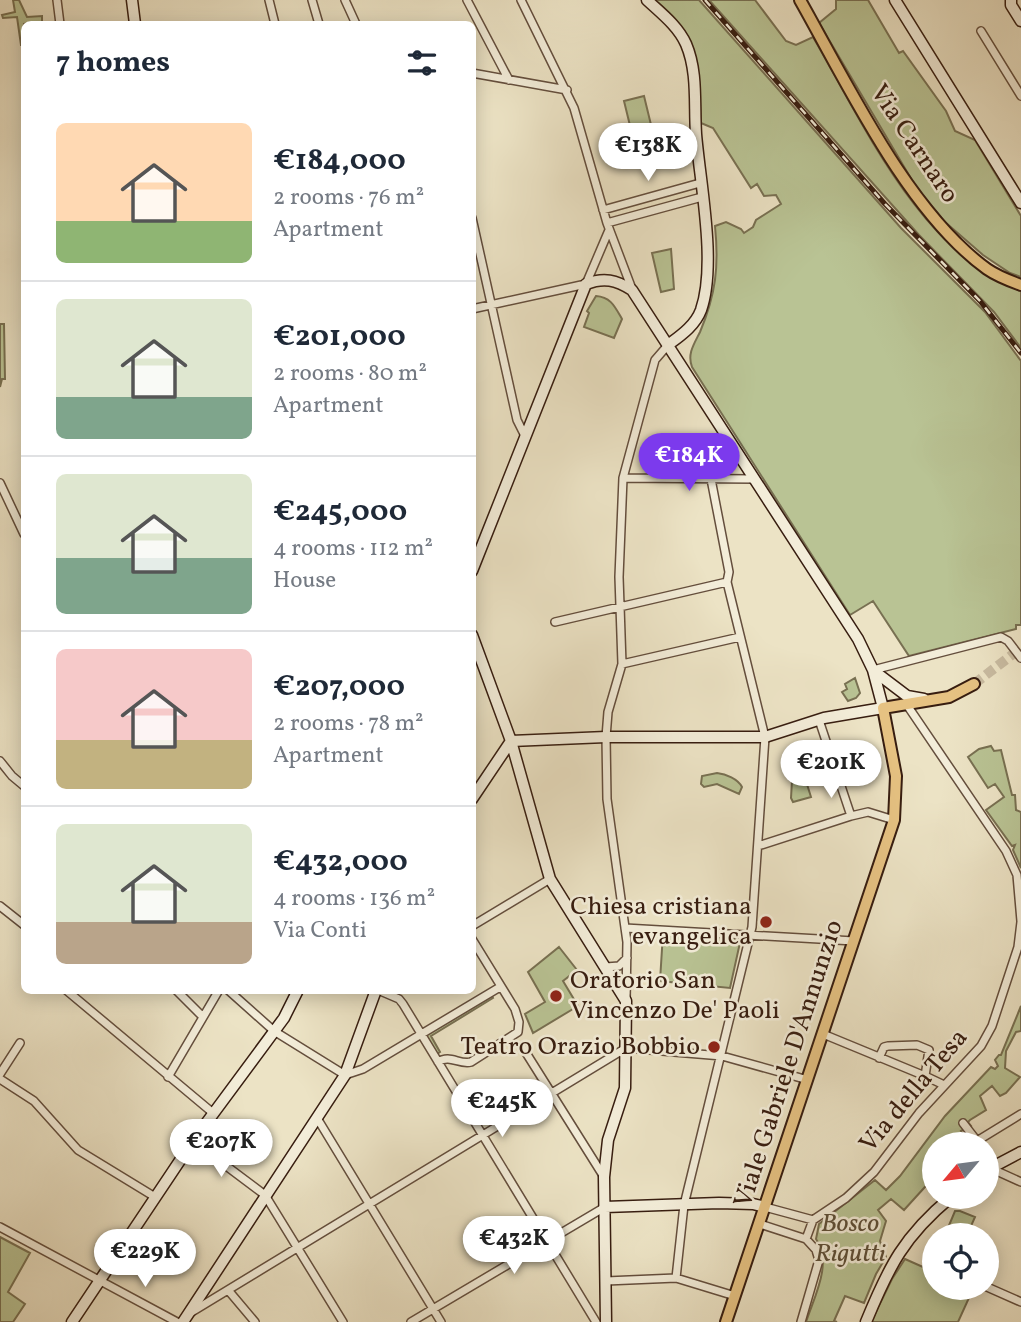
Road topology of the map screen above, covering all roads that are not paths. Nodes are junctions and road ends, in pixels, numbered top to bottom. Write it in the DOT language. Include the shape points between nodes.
graph roads {
  1 [pos="57,0"];
  2 [pos="132,0"];
  3 [pos="269,0"];
  4 [pos="312,0"];
  5 [pos="345,0"];
  6 [pos="467,0"];
  7 [pos="521,0"];
  8 [pos="647,0"];
  9 [pos="800,0"];
  10 [pos="895,0"];
  11 [pos="1011,0"];
  12 [pos="60,21"];
  13 [pos="135,21"];
  14 [pos="274,21"];
  15 [pos="318,21"];
  16 [pos="355,21"];
  17 [pos="1021,22"];
  18 [pos="981,31"];
  19 [pos="476,74"];
  20 [pos="509,80"];
  21 [pos="567,90"];
  22 [pos="1021,96"];
  23 [pos="700,184"];
  24 [pos="702,197"];
  25 [pos="1021,203"];
  26 [pos="603,211"];
  27 [pos="608,227"];
  28 [pos="476,236"];
  29 [pos="586,284"];
  30 [pos="1021,285"];
  31 [pos="632,290"];
  32 [pos="492,306"];
  33 [pos="476,308"];
  34 [pos="668,345"];
  35 [pos="525,436"];
  36 [pos="623,478"];
  37 [pos="711,479"];
  38 [pos="756,479"];
  39 [pos="0,483"];
  40 [pos="21,528"];
  41 [pos="476,561"];
  42 [pos="727,582"];
  43 [pos="622,607"];
  44 [pos="555,622"];
  45 [pos="740,637"];
  46 [pos="476,646"];
  47 [pos="1021,658"];
  48 [pos="622,664"];
  49 [pos="873,670"];
  50 [pos="974,684"];
  51 [pos="948,697"];
  52 [pos="907,705"];
  53 [pos="883,708"];
  54 [pos="819,720"];
  55 [pos="606,737"];
  56 [pos="765,737"];
  57 [pos="511,741"];
  58 [pos="0,761"];
  59 [pos="21,784"];
  60 [pos="476,793"];
  61 [pos="851,816"];
  62 [pos="894,820"];
  63 [pos="758,846"];
  64 [pos="550,879"];
  65 [pos="0,905"];
  66 [pos="1021,921"];
  67 [pos="21,922"];
  68 [pos="476,924"];
  69 [pos="625,928"];
  70 [pos="752,934"];
  71 [pos="854,941"];
  72 [pos="476,946"];
  73 [pos="627,958"];
  74 [pos="606,967"];
  75 [pos="500,987"];
  76 [pos="71,994"];
  77 [pos="180,994"];
  78 [pos="217,994"];
  79 [pos="233,994"];
  80 [pos="296,994"];
  81 [pos="375,994"];
  82 [pos="387,994"];
  83 [pos="626,1002"];
  84 [pos="203,1017"];
  85 [pos="275,1031"];
  86 [pos="421,1034"];
  87 [pos="823,1034"];
  88 [pos="20,1043"];
  89 [pos="523,1048"];
  90 [pos="626,1048"];
  91 [pos="722,1056"];
  92 [pos="879,1058"];
  93 [pos="438,1062"];
  94 [pos="345,1075"];
  95 [pos="0,1076"];
  96 [pos="925,1076"];
  97 [pos="168,1077"];
  98 [pos="808,1080"];
  99 [pos="944,1085"];
  100 [pos="551,1093"];
  101 [pos="213,1113"];
  102 [pos="1021,1114"];
  103 [pos="317,1118"];
  104 [pos="963,1123"];
  105 [pos="483,1135"];
  106 [pos="193,1141"];
  107 [pos="1021,1152"];
  108 [pos="999,1164"];
  109 [pos="999,1173"];
  110 [pos="604,1177"];
  111 [pos="1021,1182"];
  112 [pos="265,1195"];
  113 [pos="155,1197"];
  114 [pos="369,1204"];
  115 [pos="684,1205"];
  116 [pos="605,1207"];
  117 [pos="765,1207"];
  118 [pos="938,1209"];
  119 [pos="813,1220"];
  120 [pos="760,1224"];
  121 [pos="0,1227"];
  122 [pos="807,1239"];
  123 [pos="546,1240"];
  124 [pos="298,1248"];
  125 [pos="676,1278"];
  126 [pos="100,1281"];
  127 [pos="606,1281"];
  128 [pos="228,1290"];
  129 [pos="999,1292"];
  130 [pos="735,1296"];
  131 [pos="1021,1302"];
  132 [pos="433,1309"];
  133 [pos="186,1318"];
  134 [pos="72,1322"];
  135 [pos="177,1322"];
  136 [pos="256,1322"];
  137 [pos="343,1322"];
  138 [pos="411,1322"];
  139 [pos="441,1322"];
  140 [pos="596,1322"];
  141 [pos="606,1322"];
  142 [pos="726,1322"];
  143 [pos="801,1322"];
  144 [pos="866,1322"];
  1 -- 12 [label="street"];
  2 -- 13 [label="street"];
  3 -- 14 [label="street"];
  4 -- 15 [label="street"];
  5 -- 16 [label="street"];
  6 -- 20 [label="street"];
  7 -- 21 [label="street"];
  8 -- 23 [label="street" via="678,30 688,51"];
  9 -- 30 [label="main road, Via Carnaro" via="893,162 923,203 977,261"];
  10 -- 25 [label="street"];
  11 -- 17 [label="street"];
  18 -- 22 [label="street"];
  19 -- 20 [label="street"];
  20 -- 21 [label="street"];
  21 -- 26 [label="street"];
  23 -- 24 [label="street"];
  23 -- 26 [label="street"];
  24 -- 27 [label="street"];
  24 -- 34 [label="street" via="704,299 697,318"];
  26 -- 27 [label="street"];
  27 -- 29 [label="street"];
  27 -- 31 [label="street"];
  28 -- 32 [label="street"];
  29 -- 31 [label="street" via="616,281"];
  29 -- 32 [label="street"];
  29 -- 35 [label="street"];
  31 -- 34 [label="street"];
  32 -- 33 [label="street"];
  32 -- 35 [label="street" via="517,420"];
  34 -- 36 [label="street" via="653,368"];
  34 -- 38 [label="street"];
  35 -- 41 [label="street"];
  36 -- 37 [label="street"];
  36 -- 43 [label="street"];
  37 -- 38 [label="street"];
  37 -- 42 [label="street" via="729,572"];
  38 -- 49 [label="street"];
  39 -- 40 [label="street"];
  42 -- 43 [label="street"];
  42 -- 45 [label="street"];
  43 -- 44 [label="street"];
  43 -- 48 [label="street"];
  45 -- 48 [label="street"];
  45 -- 56 [label="street"];
  46 -- 57 [label="street"];
  47 -- 49 [label="street" via="1001,637"];
  48 -- 55 [label="street"];
  49 -- 51 [label="street" via="907,696"];
  49 -- 53 [label="street"];
  50 -- 51 [label="main road"];
  51 -- 52 [label="main road"];
  52 -- 53 [label="main road"];
  52 -- 66 [label="street, Via della Tesa" via="1006,851 1017,875"];
  53 -- 54 [label="street"];
  53 -- 62 [label="main road, Viale Gabriele D'Annunzio" via="896,776"];
  54 -- 56 [label="street"];
  54 -- 61 [label="street"];
  55 -- 56 [label="street"];
  55 -- 57 [label="street"];
  55 -- 69 [label="street" via="607,799"];
  56 -- 63 [label="street"];
  57 -- 60 [label="street"];
  57 -- 64 [label="street"];
  58 -- 59 [label="street"];
  61 -- 62 [label="street" via="868,812"];
  61 -- 63 [label="street"];
  62 -- 71 [label="main road, Viale Gabriele D'Annunzio"];
  63 -- 70 [label="street"];
  64 -- 68 [label="street"];
  64 -- 74 [label="street"];
  65 -- 67 [label="street"];
  66 -- 99 [label="street, Via della Tesa" via="1018,947 992,1026 981,1046"];
  69 -- 70 [label="street"];
  69 -- 73 [label="street"];
  70 -- 71 [label="street"];
  70 -- 91 [label="street"];
  71 -- 87 [label="main road, Viale Gabriele D'Annunzio"];
  72 -- 75 [label="street"];
  73 -- 74 [label="street" via="620,965"];
  73 -- 83 [label="street"];
  74 -- 83 [label="street"];
  75 -- 86 [label="street"];
  75 -- 93 [label="street" via="517,1016 515,1035 471,1062 446,1058"];
  76 -- 97 [label="street"];
  77 -- 84 [label="street"];
  78 -- 84 [label="street"];
  79 -- 85 [label="street"];
  80 -- 85 [label="street"];
  81 -- 94 [label="street"];
  82 -- 86 [label="street" via="399,999"];
  83 -- 90 [label="street"];
  84 -- 97 [label="street"];
  85 -- 94 [label="street"];
  85 -- 101 [label="street"];
  86 -- 93 [label="street"];
  86 -- 94 [label="street"];
  87 -- 92 [label="street"];
  87 -- 98 [label="main road, Viale Gabriele D'Annunzio"];
  88 -- 95 [label="street"];
  89 -- 100 [label="street"];
  90 -- 91 [label="street"];
  90 -- 100 [label="street"];
  90 -- 110 [label="street" via="625,1088 608,1140"];
  91 -- 98 [label="street"];
  91 -- 115 [label="street"];
  92 -- 96 [label="street"];
  92 -- 96 [label="street" via="888,1046 923,1047 929,1051"];
  93 -- 105 [label="street"];
  94 -- 103 [label="street"];
  95 -- 113 [label="street" via="34,1101 78,1150"];
  96 -- 99 [label="street"];
  97 -- 101 [label="street"];
  98 -- 117 [label="main road, Viale Gabriele D'Annunzio"];
  99 -- 119 [label="street, Via della Tesa" via="874,1172"];
  100 -- 105 [label="street"];
  100 -- 110 [label="street"];
  101 -- 106 [label="street"];
  102 -- 104 [label="street" via="977,1141"];
  103 -- 112 [label="street"];
  103 -- 114 [label="street"];
  105 -- 114 [label="street"];
  105 -- 123 [label="street"];
  106 -- 112 [label="street"];
  106 -- 113 [label="street"];
  107 -- 108 [label="street"];
  109 -- 111 [label="street"];
  110 -- 116 [label="street"];
  112 -- 124 [label="street"];
  112 -- 133 [label="street"];
  113 -- 126 [label="street"];
  114 -- 124 [label="street"];
  114 -- 132 [label="street"];
  115 -- 116 [label="street"];
  115 -- 117 [label="street"];
  115 -- 125 [label="street"];
  116 -- 123 [label="street"];
  116 -- 127 [label="street"];
  117 -- 119 [label="street"];
  117 -- 120 [label="main road, Viale Gabriele D'Annunzio"];
  118 -- 144 [label="street" via="907,1239"];
  119 -- 122 [label="street"];
  120 -- 122 [label="street"];
  120 -- 130 [label="main road, Viale Gabriele D'Annunzio"];
  121 -- 126 [label="street"];
  122 -- 143 [label="street" via="819,1260"];
  123 -- 132 [label="street"];
  123 -- 140 [label="street"];
  124 -- 128 [label="street"];
  124 -- 137 [label="street"];
  125 -- 127 [label="street"];
  125 -- 130 [label="street"];
  126 -- 134 [label="street"];
  126 -- 135 [label="street"];
  127 -- 141 [label="street"];
  128 -- 133 [label="street"];
  128 -- 136 [label="street"];
  129 -- 131 [label="street"];
  130 -- 142 [label="main road, Viale Gabriele D'Annunzio"];
  132 -- 138 [label="street"];
  132 -- 139 [label="street"];
}
